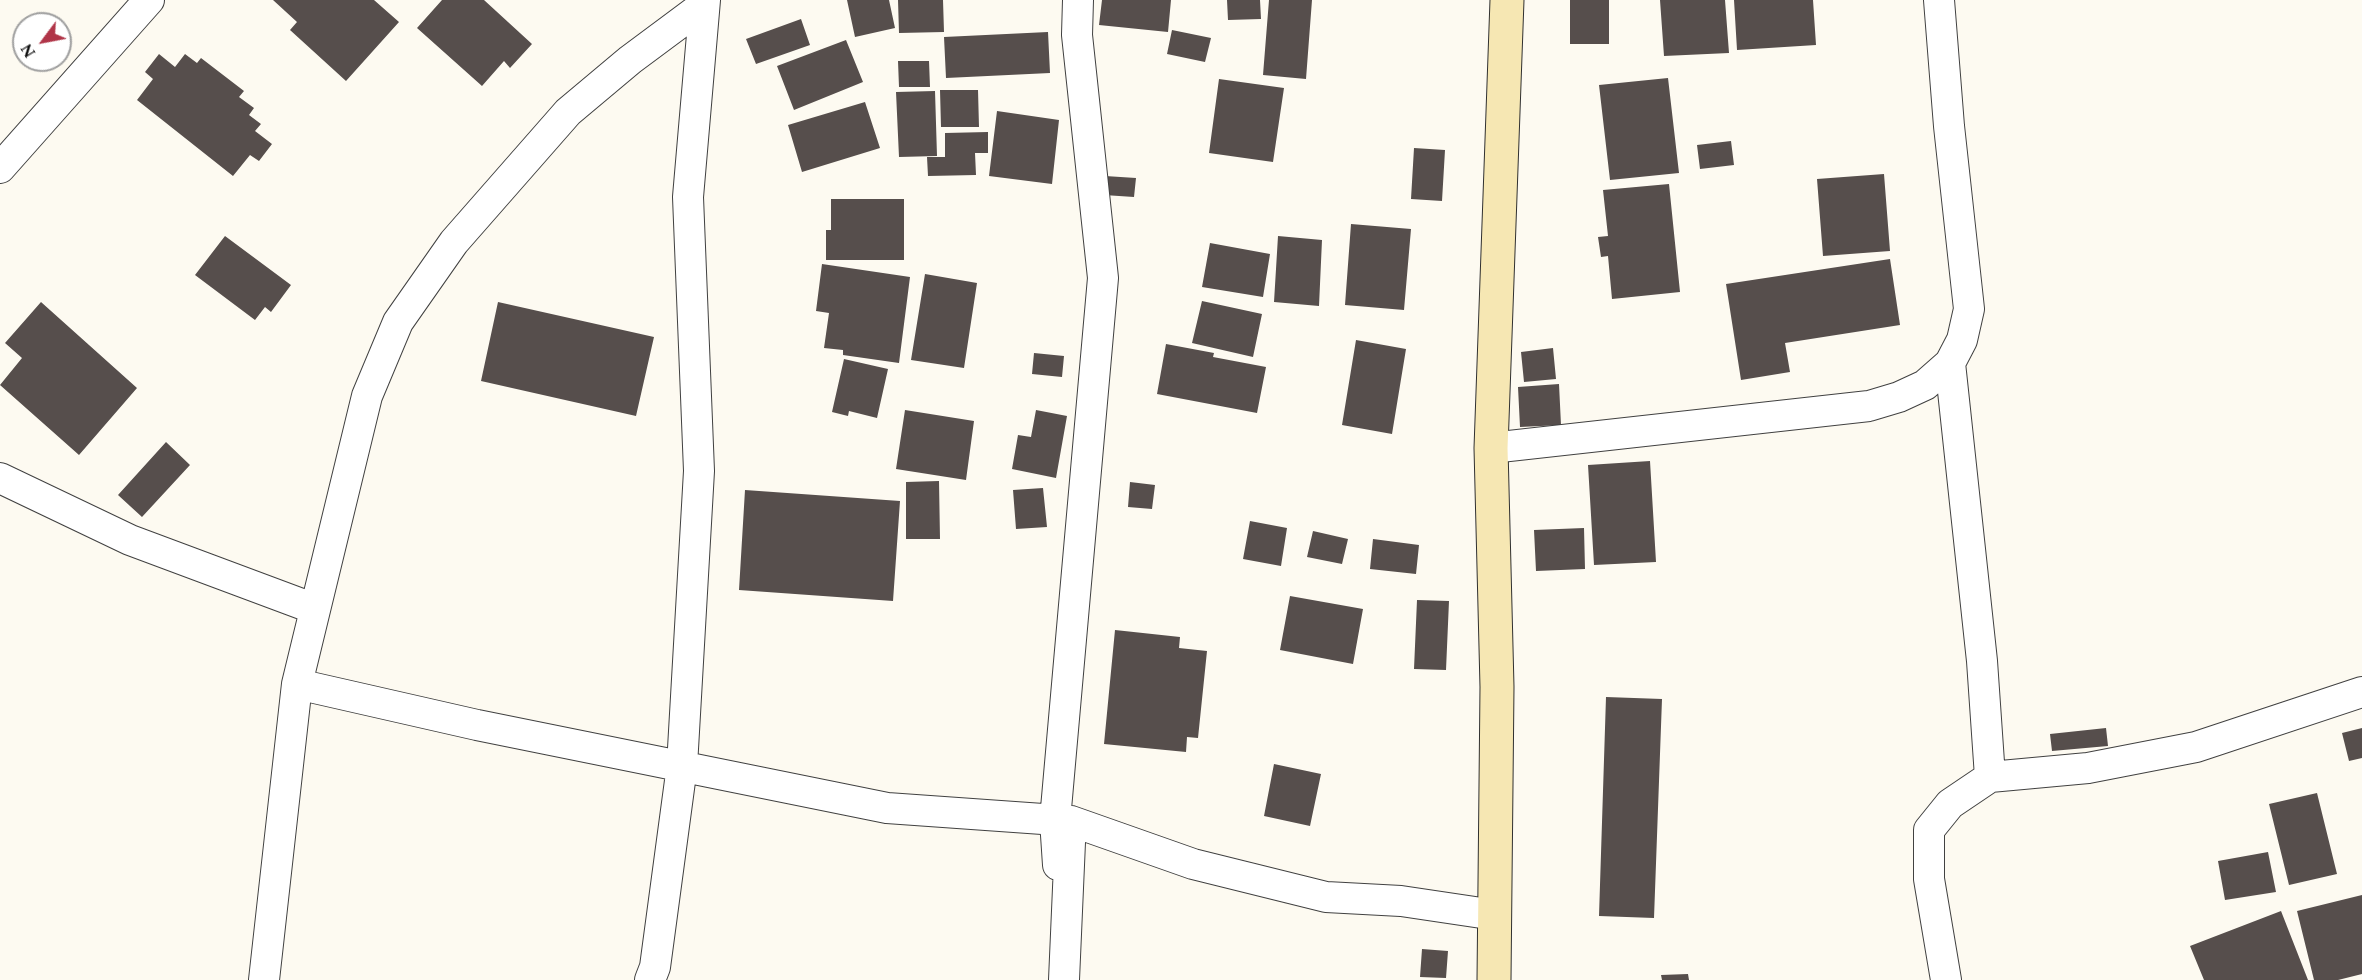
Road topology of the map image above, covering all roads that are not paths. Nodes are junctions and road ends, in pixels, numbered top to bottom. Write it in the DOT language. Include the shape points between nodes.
graph roads {
  1 [pos="149,0"];
  2 [pos="1078,0"];
  3 [pos="1508,0"];
  4 [pos="1939,0"];
  5 [pos="704,2"];
  6 [pos="0,168"];
  7 [pos="1950,363"];
  8 [pos="1491,448"];
  9 [pos="0,478"];
  10 [pos="315,609"];
  11 [pos="297,684"];
  12 [pos="2362,692"];
  13 [pos="682,766"];
  14 [pos="1990,777"];
  15 [pos="1063,820"];
  16 [pos="1058,865"];
  17 [pos="1495,915"];
  18 [pos="264,980"];
  19 [pos="650,980"];
  20 [pos="1064,980"];
  21 [pos="1494,980"];
  22 [pos="1946,980"];
  1 -- 6 [label="street"];
  2 -- 15 [label="street" via="1077,35 1103,278"];
  3 -- 8 [label="street"];
  4 -- 7 [label="street" via="1969,309 1962,340"];
  5 -- 10 [label="street" via="568,112 454,242 398,322 367,396"];
  5 -- 13 [label="street" via="688,197 699,471"];
  7 -- 8 [label="street" via="1925,385 1869,406"];
  7 -- 14 [label="street" via="1982,661"];
  8 -- 17 [label="street" via="1497,687"];
  9 -- 10 [label="street" via="130,540"];
  10 -- 11 [label="street"];
  11 -- 13 [label="street"];
  11 -- 18 [label="street"];
  12 -- 14 [label="street" via="2196,747 2088,768"];
  13 -- 15 [label="street" via="887,808"];
  13 -- 19 [label="street" via="655,967"];
  14 -- 22 [label="street" via="1950,804 1929,830 1929,879"];
  15 -- 16 [label="street"];
  15 -- 17 [label="street" via="1193,864 1326,897 1401,901"];
  15 -- 20 [label="street"];
  17 -- 21 [label="street"];
}
